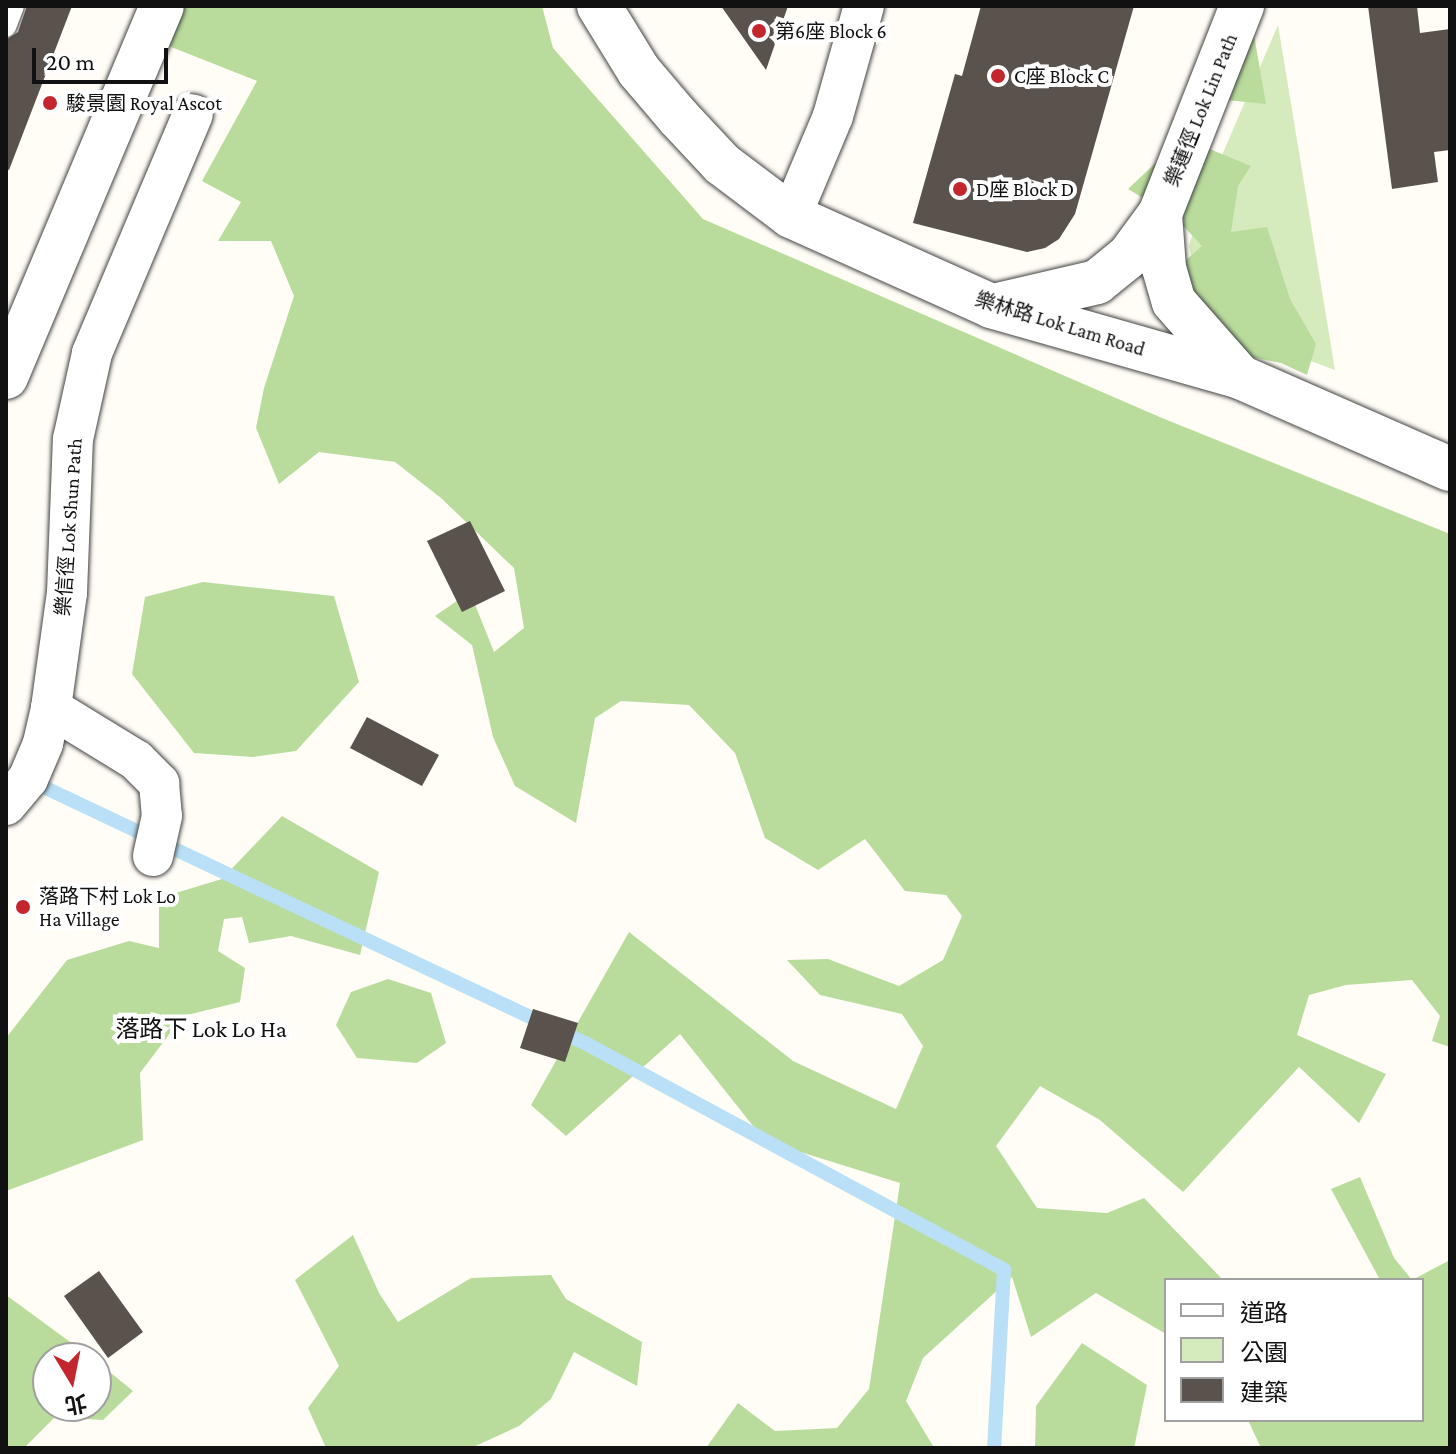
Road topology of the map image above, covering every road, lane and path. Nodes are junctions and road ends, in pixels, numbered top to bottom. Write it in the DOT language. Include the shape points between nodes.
graph roads {
  1 [pos="14,6"];
  2 [pos="162,6"];
  3 [pos="599,6"];
  4 [pos="864,6"];
  5 [pos="1242,6"];
  6 [pos="6,27"];
  7 [pos="193,114"];
  8 [pos="1160,214"];
  9 [pos="791,216"];
  10 [pos="991,306"];
  11 [pos="6,377"];
  12 [pos="1240,377"];
  13 [pos="1450,469"];
  14 [pos="51,708"];
  15 [pos="6,805"];
  16 [pos="153,856"];
  1 -- 6 [label="lane"];
  2 -- 11 [label="street"];
  3 -- 9 [label="street" via="639,71 679,118 722,164"];
  4 -- 9 [label="street" via="833,116"];
  5 -- 8 [label="street, 樂蓮徑 Lok Lin Path"];
  7 -- 14 [label="street, 樂信徑 Lok Shun Path" via="92,353 73,439 67,593"];
  8 -- 10 [label="street, 樂蓮徑 Lok Lin Path" via="1129,256 1097,282"];
  8 -- 12 [label="street, 樂蓮徑 Lok Lin Path" via="1164,268 1174,302"];
  9 -- 10 [label="street, 樂林路 Lok Lam Road"];
  10 -- 12 [label="street, 樂林路 Lok Lam Road"];
  12 -- 13 [label="street, 樂林路 Lok Lam Road"];
  14 -- 15 [label="street, 樂信徑 Lok Shun Path" via="28,779"];
  14 -- 16 [label="street" via="136,760 159,783 162,816"];
}
